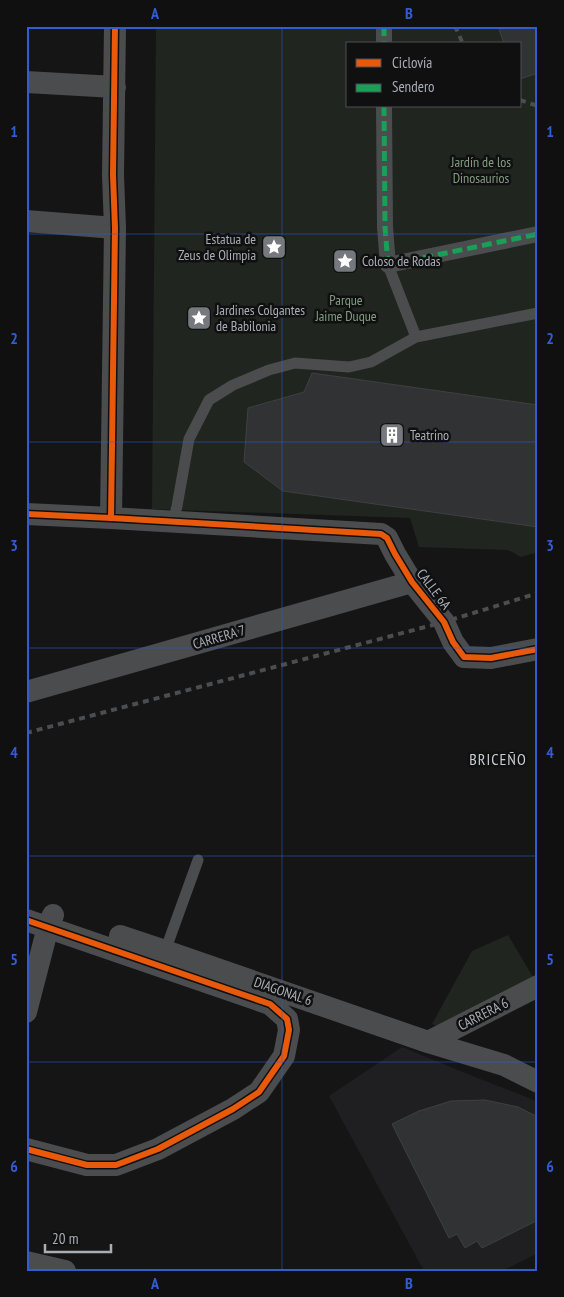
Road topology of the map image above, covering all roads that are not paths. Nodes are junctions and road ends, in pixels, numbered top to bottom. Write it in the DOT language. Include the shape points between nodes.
graph roads {
  1 [pos="115,26"];
  2 [pos="384,26"];
  3 [pos="384,42"];
  4 [pos="26,82"];
  5 [pos="115,87"];
  6 [pos="384,108"];
  7 [pos="26,221"];
  8 [pos="115,228"];
  9 [pos="538,234"];
  10 [pos="388,265"];
  11 [pos="538,313"];
  12 [pos="416,336"];
  13 [pos="26,514"];
  14 [pos="111,518"];
  15 [pos="173,522"];
  16 [pos="412,582"];
  17 [pos="538,650"];
  18 [pos="26,692"];
  19 [pos="198,860"];
  20 [pos="26,905"];
  21 [pos="26,920"];
  22 [pos="51,921"];
  23 [pos="165,951"];
  24 [pos="538,986"];
  25 [pos="26,1012"];
  26 [pos="428,1042"];
  27 [pos="538,1082"];
  28 [pos="26,1149"];
  29 [pos="26,1262"];
  30 [pos="65,1271"];
  1 -- 5 [label="street"];
  2 -- 3 [label="street"];
  4 -- 5 [label="street"];
  5 -- 8 [label="street"];
  6 -- 10 [label="street"];
  7 -- 8 [label="street"];
  8 -- 14 [label="street"];
  9 -- 10 [label="street"];
  10 -- 12 [label="lane"];
  11 -- 12 [label="lane"];
  12 -- 15 [label="lane" via="372,362 349,367 295,363 233,385 210,400 189,439"];
  13 -- 14 [label="street"];
  14 -- 15 [label="street"];
  15 -- 16 [label="street, CALLE 6A" via="381,534 387,538"];
  16 -- 17 [label="street, CALLE 6A" via="444,622 464,657 491,658"];
  16 -- 18 [label="street, CARRERA 7"];
  19 -- 23 [label="lane"];
  20 -- 22 [label="street, DIAGONAL 6"];
  21 -- 22 [label="street"];
  22 -- 23 [label="street, DIAGONAL 6"];
  22 -- 25 [label="street"];
  22 -- 28 [label="street" via="270,1004 287,1019 289,1030 284,1056 259,1092 234,1109 158,1149 116,1165 87,1165"];
  23 -- 26 [label="street, DIAGONAL 6"];
  24 -- 26 [label="street, CARRERA 6"];
  26 -- 27 [label="street, DIAGONAL 6" via="504,1065"];
  29 -- 30 [label="street"];
}
